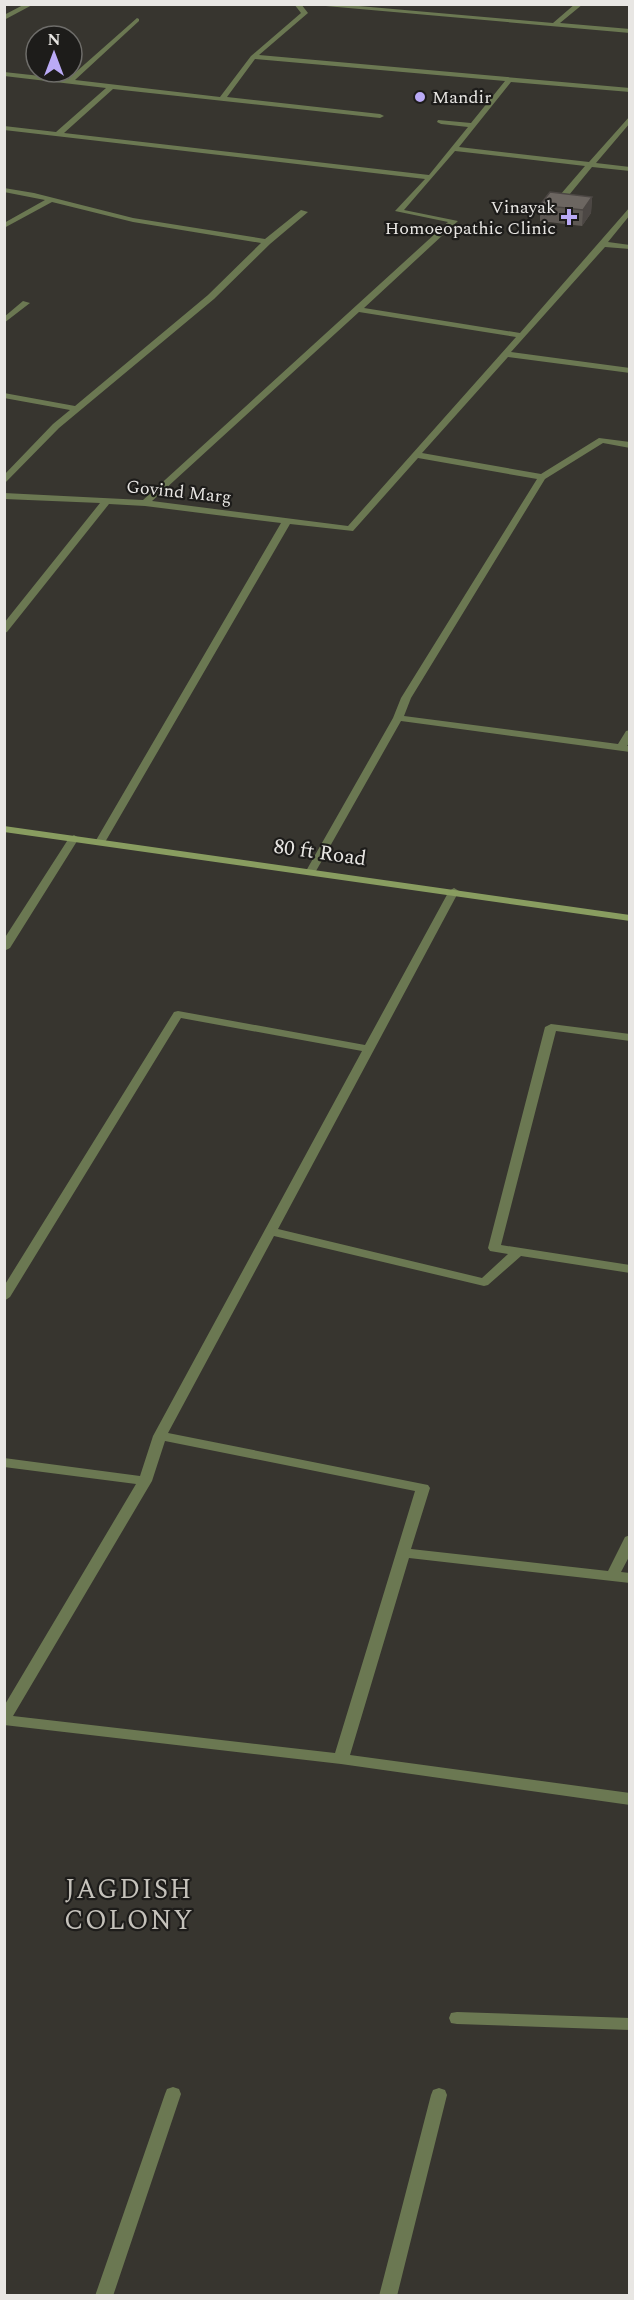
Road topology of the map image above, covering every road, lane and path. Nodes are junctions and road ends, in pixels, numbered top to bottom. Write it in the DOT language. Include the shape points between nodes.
graph roads {
  1 [pos="25,4"];
  2 [pos="297,4"];
  3 [pos="306,4"];
  4 [pos="408,4"];
  5 [pos="580,4"];
  6 [pos="31,5"];
  7 [pos="402,13"];
  8 [pos="4,18"];
  9 [pos="137,21"];
  10 [pos="554,25"];
  11 [pos="630,31"];
  12 [pos="253,57"];
  13 [pos="84,69"];
  14 [pos="4,74"];
  15 [pos="24,76"];
  16 [pos="510,80"];
  17 [pos="84,84"];
  18 [pos="111,87"];
  19 [pos="630,90"];
  20 [pos="222,99"];
  21 [pos="380,116"];
  22 [pos="630,118"];
  23 [pos="441,122"];
  24 [pos="473,125"];
  25 [pos="4,128"];
  26 [pos="58,134"];
  27 [pos="453,149"];
  28 [pos="591,165"];
  29 [pos="630,169"];
  30 [pos="430,177"];
  31 [pos="4,190"];
  32 [pos="50,200"];
  33 [pos="557,204"];
  34 [pos="630,209"];
  35 [pos="304,212"];
  36 [pos="4,226"];
  37 [pos="267,242"];
  38 [pos="603,244"];
  39 [pos="630,247"];
  40 [pos="26,303"];
  41 [pos="357,309"];
  42 [pos="4,321"];
  43 [pos="523,336"];
  44 [pos="507,354"];
  45 [pos="630,371"];
  46 [pos="4,395"];
  47 [pos="77,409"];
  48 [pos="630,445"];
  49 [pos="416,455"];
  50 [pos="542,477"];
  51 [pos="4,481"];
  52 [pos="4,496"];
  53 [pos="107,501"];
  54 [pos="145,503"];
  55 [pos="287,521"];
  56 [pos="4,630"];
  57 [pos="398,718"];
  58 [pos="630,733"];
  59 [pos="625,749"];
  60 [pos="4,829"];
  61 [pos="74,838"];
  62 [pos="99,842"];
  63 [pos="311,871"];
  64 [pos="454,891"];
  65 [pos="630,918"];
  66 [pos="4,948"];
  67 [pos="630,1038"];
  68 [pos="369,1049"];
  69 [pos="270,1231"];
  70 [pos="519,1251"];
  71 [pos="630,1269"];
  72 [pos="4,1297"];
  73 [pos="160,1436"];
  74 [pos="4,1462"];
  75 [pos="145,1481"];
  76 [pos="630,1540"];
  77 [pos="404,1553"];
  78 [pos="612,1576"];
  79 [pos="630,1578"];
  80 [pos="4,1719"];
  81 [pos="341,1760"];
  82 [pos="630,1799"];
  83 [pos="458,2018"];
  84 [pos="630,2024"];
  85 [pos="173,2094"];
  86 [pos="439,2095"];
  87 [pos="104,2295"];
  88 [pos="388,2295"];
  1 -- 6 [label="street"];
  2 -- 12 [label="street" via="305,13"];
  3 -- 7 [label="street"];
  4 -- 7 [label="street"];
  5 -- 10 [label="street"];
  6 -- 8 [label="street"];
  7 -- 10 [label="street"];
  9 -- 13 [label="street"];
  10 -- 11 [label="street"];
  12 -- 16 [label="street"];
  12 -- 20 [label="street"];
  14 -- 15 [label="street"];
  16 -- 19 [label="street"];
  16 -- 24 [label="street"];
  17 -- 18 [label="street"];
  18 -- 20 [label="street"];
  18 -- 26 [label="street"];
  20 -- 21 [label="street"];
  22 -- 28 [label="street"];
  23 -- 24 [label="street"];
  24 -- 27 [label="street"];
  25 -- 26 [label="street"];
  26 -- 30 [label="street"];
  27 -- 28 [label="street"];
  27 -- 30 [label="street"];
  28 -- 29 [label="street"];
  28 -- 33 [label="street"];
  30 -- 41 [label="street" via="399,211 454,221"];
  31 -- 32 [label="street"];
  32 -- 36 [label="street"];
  32 -- 37 [label="street" via="134,220"];
  34 -- 38 [label="street"];
  35 -- 37 [label="street"];
  37 -- 47 [label="street" via="211,297"];
  38 -- 39 [label="street"];
  38 -- 43 [label="street"];
  40 -- 42 [label="street"];
  41 -- 43 [label="street"];
  41 -- 54 [label="street"];
  43 -- 44 [label="street"];
  44 -- 45 [label="street"];
  44 -- 49 [label="street"];
  46 -- 47 [label="street"];
  47 -- 51 [label="street"];
  48 -- 50 [label="street" via="602,440"];
  49 -- 50 [label="street"];
  49 -- 55 [label="street, Govind Marg" via="350,529"];
  50 -- 57 [label="street" via="406,698"];
  52 -- 53 [label="street, Govind Marg"];
  53 -- 54 [label="street, Govind Marg"];
  53 -- 56 [label="street"];
  54 -- 55 [label="street, Govind Marg"];
  55 -- 62 [label="street"];
  57 -- 59 [label="street"];
  57 -- 63 [label="street"];
  58 -- 59 [label="street"];
  60 -- 61 [label="street, 80 ft Road"];
  61 -- 62 [label="street, 80 ft Road"];
  61 -- 66 [label="street"];
  62 -- 63 [label="street, 80 ft Road"];
  63 -- 64 [label="street, 80 ft Road"];
  64 -- 65 [label="street, 80 ft Road"];
  64 -- 68 [label="street"];
  67 -- 70 [label="street" via="551,1027 494,1248"];
  68 -- 69 [label="street"];
  68 -- 72 [label="street" via="178,1014"];
  69 -- 70 [label="street" via="484,1282"];
  69 -- 73 [label="street"];
  70 -- 71 [label="street"];
  73 -- 75 [label="street"];
  73 -- 77 [label="street" via="423,1488"];
  74 -- 75 [label="street"];
  75 -- 80 [label="street"];
  76 -- 78 [label="street"];
  77 -- 78 [label="street"];
  77 -- 81 [label="street"];
  78 -- 79 [label="street"];
  80 -- 81 [label="street"];
  81 -- 82 [label="street"];
  83 -- 84 [label="street"];
  85 -- 87 [label="street"];
  86 -- 88 [label="street"];
}
